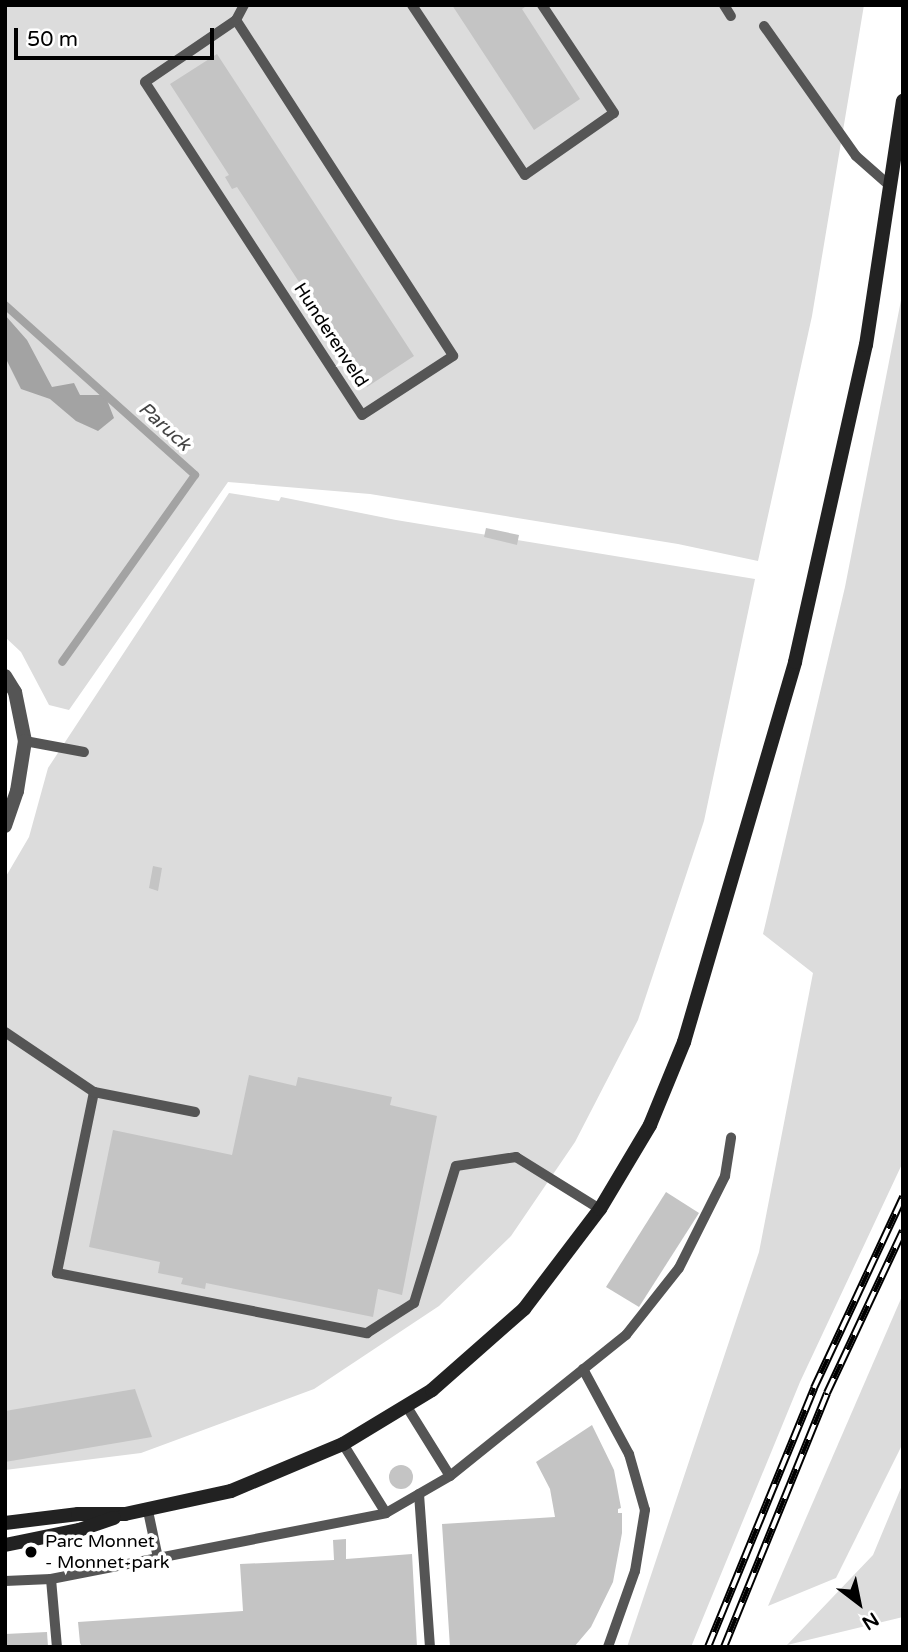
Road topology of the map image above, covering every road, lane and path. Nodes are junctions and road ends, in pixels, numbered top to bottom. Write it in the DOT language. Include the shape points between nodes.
graph roads {
  1 [pos="244,5"];
  2 [pos="412,5"];
  3 [pos="542,5"];
  4 [pos="724,5"];
  5 [pos="731,16"];
  6 [pos="236,20"];
  7 [pos="764,26"];
  8 [pos="903,101"];
  9 [pos="890,186"];
  10 [pos="5,676"];
  11 [pos="25,741"];
  12 [pos="84,752"];
  13 [pos="5,826"];
  14 [pos="5,1032"];
  15 [pos="94,1092"];
  16 [pos="195,1112"];
  17 [pos="732,1137"];
  18 [pos="600,1209"];
  19 [pos="583,1369"];
  20 [pos="407,1406"];
  21 [pos="343,1444"];
  22 [pos="450,1476"];
  23 [pos="419,1494"];
  24 [pos="148,1511"];
  25 [pos="386,1513"];
  26 [pos="125,1514"];
  27 [pos="5,1523"];
  28 [pos="5,1545"];
  29 [pos="158,1558"];
  30 [pos="51,1579"];
  31 [pos="5,1581"];
  32 [pos="57,1647"];
  33 [pos="430,1647"];
  34 [pos="608,1647"];
  1 -- 6 [label="lane, Hunderenveld"];
  2 -- 3 [label="lane" via="525,175 614,113"];
  4 -- 5 [label="lane"];
  6 -- 6 [label="lane, Hunderenveld" via="453,356 362,415 145,82"];
  7 -- 9 [label="lane" via="856,156"];
  8 -- 9 [label="street"];
  9 -- 18 [label="street" via="866,345 791,675 684,1042 650,1125"];
  10 -- 11 [label="street" via="15,692"];
  11 -- 12 [label="lane"];
  11 -- 13 [label="street" via="17,791"];
  14 -- 15 [label="lane"];
  15 -- 16 [label="lane"];
  15 -- 18 [label="lane" via="57,1273 367,1333 414,1303 456,1166 516,1157"];
  17 -- 19 [label="lane" via="725,1176 679,1268 626,1335"];
  18 -- 20 [label="street" via="524,1309 432,1390"];
  19 -- 22 [label="lane"];
  19 -- 34 [label="lane" via="629,1454 645,1510 635,1572"];
  20 -- 21 [label="street"];
  20 -- 22 [label="lane"];
  21 -- 24 [label="street" via="230,1492"];
  21 -- 25 [label="lane"];
  22 -- 23 [label="lane"];
  23 -- 25 [label="lane"];
  23 -- 33 [label="lane"];
  24 -- 26 [label="street"];
  24 -- 29 [label="lane"];
  25 -- 29 [label="lane"];
  26 -- 27 [label="street" via="78,1514"];
  26 -- 28 [label="street" via="79,1530"];
  29 -- 30 [label="lane"];
  30 -- 31 [label="lane"];
  30 -- 32 [label="lane"];
}
